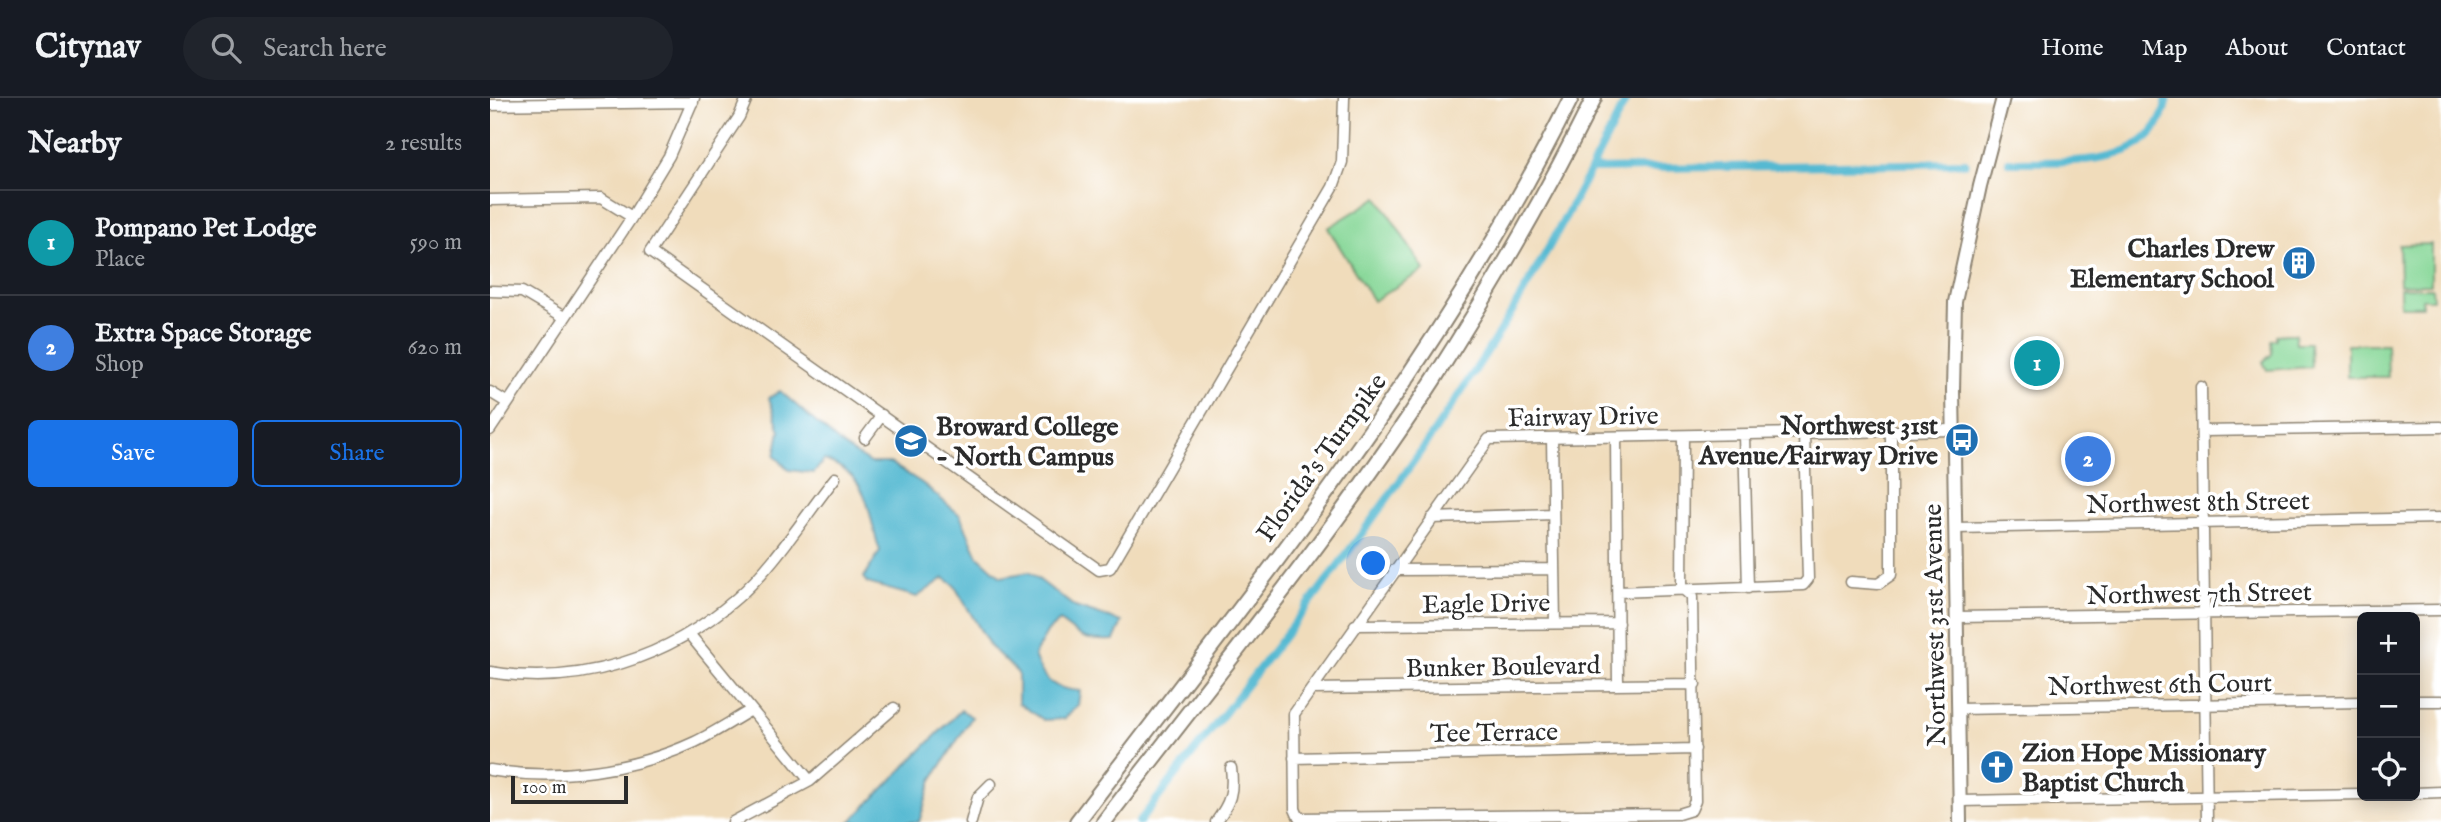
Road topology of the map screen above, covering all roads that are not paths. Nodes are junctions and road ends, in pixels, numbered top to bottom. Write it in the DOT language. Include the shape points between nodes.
graph roads {
  1 [pos="747,98"];
  2 [pos="1343,98"];
  3 [pos="1571,98"];
  4 [pos="1594,98"];
  5 [pos="2003,98"];
  6 [pos="693,100"];
  7 [pos="490,105"];
  8 [pos="490,200"];
  9 [pos="632,217"];
  10 [pos="490,291"];
  11 [pos="564,317"];
  12 [pos="2201,387"];
  13 [pos="490,392"];
  14 [pos="508,403"];
  15 [pos="882,415"];
  16 [pos="2441,427"];
  17 [pos="1891,429"];
  18 [pos="490,430"];
  19 [pos="1954,430"];
  20 [pos="2203,431"];
  21 [pos="1804,433"];
  22 [pos="1744,435"];
  23 [pos="1683,436"];
  24 [pos="1616,437"];
  25 [pos="865,438"];
  26 [pos="1552,438"];
  27 [pos="835,478"];
  28 [pos="1553,514"];
  29 [pos="1432,518"];
  30 [pos="2441,519"];
  31 [pos="2204,523"];
  32 [pos="1956,528"];
  33 [pos="1554,569"];
  34 [pos="1394,570"];
  35 [pos="1851,582"];
  36 [pos="1682,588"];
  37 [pos="1748,588"];
  38 [pos="1618,592"];
  39 [pos="2441,610"];
  40 [pos="2205,614"];
  41 [pos="1957,617"];
  42 [pos="1555,623"];
  43 [pos="1618,623"];
  44 [pos="1354,625"];
  45 [pos="690,635"];
  46 [pos="490,672"];
  47 [pos="1695,684"];
  48 [pos="1618,685"];
  49 [pos="1312,689"];
  50 [pos="2420,701"];
  51 [pos="2441,701"];
  52 [pos="2357,702"];
  53 [pos="2206,705"];
  54 [pos="894,708"];
  55 [pos="1958,709"];
  56 [pos="751,710"];
  57 [pos="1695,750"];
  58 [pos="1294,758"];
  59 [pos="1231,768"];
  60 [pos="490,771"];
  61 [pos="810,781"];
  62 [pos="991,784"];
  63 [pos="2441,792"];
  64 [pos="2420,793"];
  65 [pos="2357,794"];
  66 [pos="2207,796"];
  67 [pos="1960,801"];
  68 [pos="733,822"];
  69 [pos="971,822"];
  70 [pos="1077,822"];
  71 [pos="1104,822"];
  72 [pos="1216,822"];
  73 [pos="1960,822"];
  74 [pos="2207,822"];
  1 -- 15 [label="street" via="650,251"];
  2 -- 15 [label="street" via="1342,162 1333,187 1110,568 1099,570"];
  3 -- 70 [label="highway, Florida's Turnpike" via="1490,249 1411,375 1332,487"];
  4 -- 71 [label="highway, Florida's Turnpike" via="1510,257 1433,381 1352,497"];
  5 -- 19 [label="main road, Northwest 31st Avenue" via="1955,302"];
  6 -- 7 [label="street"];
  6 -- 9 [label="street" via="669,156"];
  8 -- 9 [label="street" via="601,198"];
  9 -- 11 [label="street"];
  10 -- 11 [label="street" via="522,292"];
  11 -- 14 [label="street"];
  12 -- 20 [label="street"];
  13 -- 14 [label="street"];
  14 -- 18 [label="street"];
  15 -- 25 [label="street"];
  16 -- 20 [label="street"];
  17 -- 19 [label="street, Fairway Drive"];
  17 -- 21 [label="street, Fairway Drive"];
  17 -- 35 [label="street" via="1891,575 1878,584"];
  19 -- 32 [label="main road, Northwest 31st Avenue"];
  20 -- 31 [label="street"];
  21 -- 22 [label="street, Fairway Drive"];
  21 -- 37 [label="street" via="1808,579 1802,585"];
  22 -- 23 [label="street, Fairway Drive"];
  22 -- 37 [label="street"];
  23 -- 24 [label="street, Fairway Drive"];
  23 -- 36 [label="street"];
  24 -- 26 [label="street, Fairway Drive"];
  24 -- 38 [label="street"];
  26 -- 28 [label="street"];
  26 -- 29 [label="street, Fairway Drive" via="1489,439"];
  27 -- 45 [label="street" via="738,597"];
  28 -- 29 [label="street"];
  28 -- 33 [label="street"];
  29 -- 34 [label="street, Fairway Drive"];
  30 -- 31 [label="street, Northwest 8th Street"];
  31 -- 32 [label="street, Northwest 8th Street"];
  31 -- 40 [label="street"];
  32 -- 41 [label="main road, Northwest 31st Avenue"];
  33 -- 34 [label="street"];
  33 -- 42 [label="street"];
  34 -- 44 [label="street, Fairway Drive"];
  36 -- 37 [label="street"];
  36 -- 38 [label="street"];
  36 -- 47 [label="street" via="1692,597"];
  38 -- 43 [label="street"];
  39 -- 40 [label="street, Northwest 7th Street"];
  40 -- 41 [label="street, Northwest 7th Street"];
  40 -- 53 [label="street"];
  41 -- 55 [label="main road, Northwest 31st Avenue"];
  42 -- 43 [label="street, Eagle Drive"];
  42 -- 44 [label="street, Eagle Drive"];
  43 -- 48 [label="street"];
  44 -- 49 [label="street, Fairway Drive"];
  45 -- 46 [label="street" via="650,655 607,668 560,676"];
  45 -- 56 [label="street"];
  47 -- 48 [label="street, Bunker Boulevard"];
  47 -- 57 [label="street"];
  48 -- 49 [label="street, Bunker Boulevard"];
  49 -- 58 [label="street, Fairway Drive" via="1294,714"];
  50 -- 51 [label="street"];
  52 -- 53 [label="street, Northwest 6th Court"];
  53 -- 55 [label="street, Northwest 6th Court"];
  53 -- 66 [label="street"];
  54 -- 61 [label="street"];
  55 -- 67 [label="main road, Northwest 31st Avenue"];
  56 -- 60 [label="street" via="696,742 649,759 543,775"];
  56 -- 61 [label="street"];
  57 -- 58 [label="street, Tee Terrace"];
  57 -- 58 [label="street, Fairway Drive" via="1695,801 1691,810 1678,814 1300,818 1295,810"];
  59 -- 72 [label="street" via="1230,803"];
  61 -- 68 [label="street"];
  62 -- 69 [label="street" via="978,797"];
  63 -- 64 [label="street"];
  65 -- 66 [label="street"];
  66 -- 67 [label="street"];
  66 -- 74 [label="street"];
  67 -- 73 [label="main road, Northwest 31st Avenue"];
}
